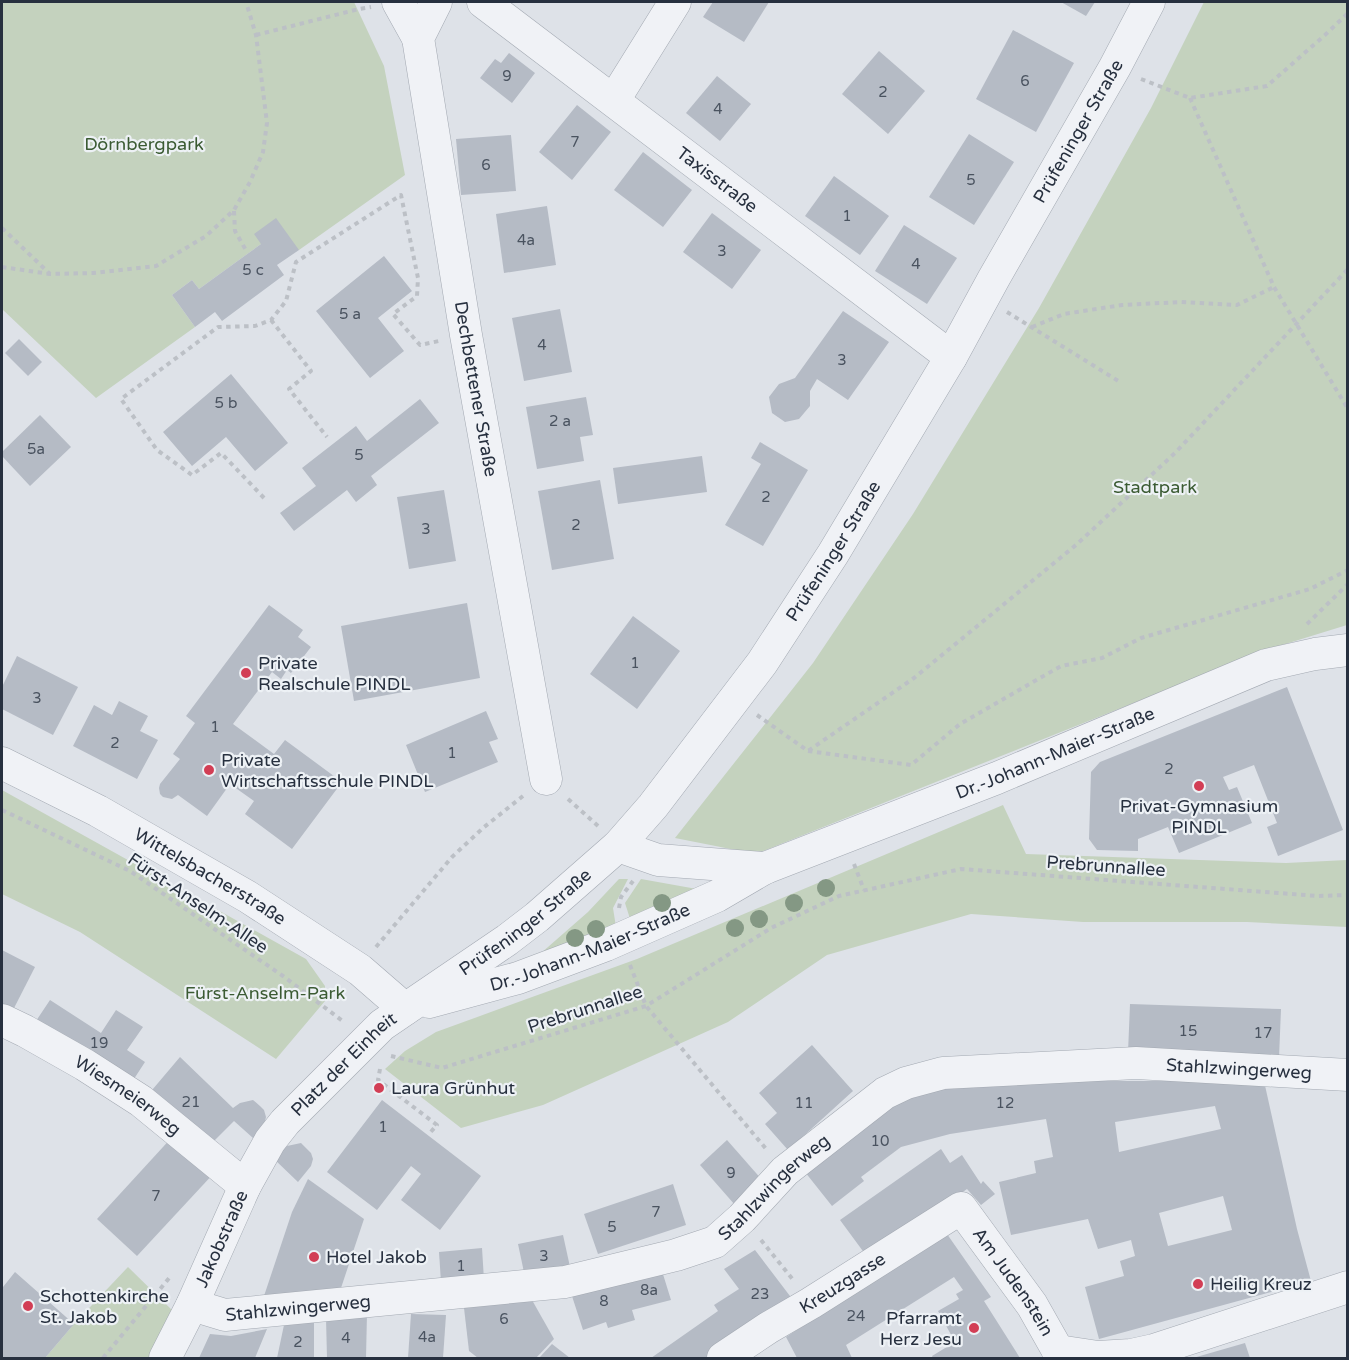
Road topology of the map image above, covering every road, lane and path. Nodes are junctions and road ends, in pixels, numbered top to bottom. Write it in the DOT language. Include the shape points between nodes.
graph roads {
  1 [pos="246,2"];
  2 [pos="398,2"];
  3 [pos="436,2"];
  4 [pos="483,2"];
  5 [pos="675,2"];
  6 [pos="1149,2"];
  7 [pos="1347,13"];
  8 [pos="256,35"];
  9 [pos="418,38"];
  10 [pos="1115,67"];
  11 [pos="1190,98"];
  12 [pos="614,100"];
  13 [pos="234,210"];
  14 [pos="2,228"];
  15 [pos="246,252"];
  16 [pos="2,267"];
  17 [pos="1347,268"];
  18 [pos="50,274"];
  19 [pos="1274,287"];
  20 [pos="984,298"];
  21 [pos="270,320"];
  22 [pos="1295,323"];
  23 [pos="1032,327"];
  24 [pos="466,335"];
  25 [pos="951,357"];
  26 [pos="1120,382"];
  27 [pos="1347,409"];
  28 [pos="327,437"];
  29 [pos="264,498"];
  30 [pos="1347,570"];
  31 [pos="1347,650"];
  32 [pos="735,699"];
  33 [pos="808,751"];
  34 [pos="2,763"];
  35 [pos="546,779"];
  36 [pos="2,810"];
  37 [pos="618,846"];
  38 [pos="851,858"];
  39 [pos="765,868"];
  40 [pos="864,891"];
  41 [pos="1347,895"];
  42 [pos="360,970"];
  43 [pos="405,1009"];
  44 [pos="2,1020"];
  45 [pos="669,1034"];
  46 [pos="375,1047"];
  47 [pos="1347,1075"];
  48 [pos="285,1122"];
  49 [pos="428,1135"];
  50 [pos="785,1172"];
  51 [pos="245,1186"];
  52 [pos="961,1208"];
  53 [pos="742,1218"];
  54 [pos="1347,1287"];
  55 [pos="811,1303"];
  56 [pos="192,1305"];
  57 [pos="1059,1355"];
  58 [pos="165,1359"];
  59 [pos="723,1359"];
  1 -- 8 [label="path"];
  2 -- 8 [label="path"];
  2 -- 9 [label="street, Dechbettener Straße"];
  3 -- 9 [label="street"];
  4 -- 12 [label="street, Taxisstraße"];
  5 -- 12 [label="street"];
  6 -- 10 [label="street, Prüfeninger Straße"];
  7 -- 11 [label="path" via="1267,86"];
  8 -- 13 [label="path" via="267,123 263,152"];
  9 -- 24 [label="street, Dechbettener Straße"];
  10 -- 11 [label="path"];
  10 -- 20 [label="street, Prüfeninger Straße"];
  11 -- 19 [label="path"];
  12 -- 25 [label="street, Taxisstraße"];
  13 -- 15 [label="path" via="235,231"];
  13 -- 18 [label="path" via="206,236 156,266"];
  14 -- 18 [label="path"];
  16 -- 18 [label="path"];
  17 -- 22 [label="path"];
  19 -- 22 [label="path"];
  19 -- 23 [label="path" via="1237,304 1122,305 1064,314"];
  20 -- 23 [label="path"];
  20 -- 25 [label="street, Prüfeninger Straße"];
  21 -- 24 [label="path" via="286,301 296,262 401,195 418,278 417,296 393,314 420,345"];
  21 -- 28 [label="path" via="311,371 289,389"];
  21 -- 29 [label="path" via="255,326 218,327 121,399 157,450 192,475 221,453"];
  22 -- 27 [label="path"];
  22 -- 33 [label="path" via="1175,453 1076,545 914,678"];
  23 -- 26 [label="path"];
  24 -- 35 [label="street, Dechbettener Straße"];
  25 -- 32 [label="street, Prüfeninger Straße" via="833,554"];
  30 -- 33 [label="path" via="1310,589 1141,638 1102,658 1060,666 960,724 911,765"];
  31 -- 39 [label="street, Dr.-Johann-Maier-Straße" via="1266,665 997,778"];
  32 -- 33 [label="path"];
  32 -- 37 [label="street, Prüfeninger Straße"];
  34 -- 42 [label="street, Wittelsbacherstraße" via="218,878"];
  35 -- 37 [label="path"];
  35 -- 42 [label="path" via="452,857"];
  36 -- 46 [label="path, Fürst-Anselm-Allee" via="130,871 283,976"];
  37 -- 39 [label="street, Dr.-Johann-Maier-Straße" via="658,860"];
  37 -- 43 [label="street, Prüfeninger Straße" via="507,940"];
  38 -- 40 [label="path"];
  39 -- 43 [label="street, Dr.-Johann-Maier-Straße" via="717,896 606,945 518,978"];
  40 -- 41 [label="path, Prebrunnallee" via="960,868 1318,896"];
  40 -- 46 [label="path, Prebrunnallee" via="839,896 771,928 646,1006 442,1068"];
  42 -- 43 [label="street, Wittelsbacherstraße"];
  43 -- 46 [label="street, Platz der Einheit" via="382,1025"];
  44 -- 51 [label="street, Wiesmeierweg" via="141,1101"];
  45 -- 50 [label="path"];
  46 -- 48 [label="street, Platz der Einheit"];
  46 -- 49 [label="path" via="378,1080 437,1125"];
  47 -- 50 [label="street, Stahlzwingerweg" via="1136,1063 943,1073 885,1093"];
  48 -- 51 [label="street, Jakobstraße"];
  50 -- 53 [label="street, Stahlzwingerweg"];
  51 -- 56 [label="street, Jakobstraße"];
  52 -- 55 [label="street, Kreuzgasse"];
  52 -- 57 [label="street, Am Judenstein" via="1032,1305"];
  53 -- 55 [label="path"];
  53 -- 56 [label="street, Stahlzwingerweg" via="714,1242 565,1282 225,1315"];
  54 -- 57 [label="street" via="1154,1350 1098,1357"];
  55 -- 59 [label="street, Kreuzgasse"];
  56 -- 58 [label="street, Jakobstraße"];
}
